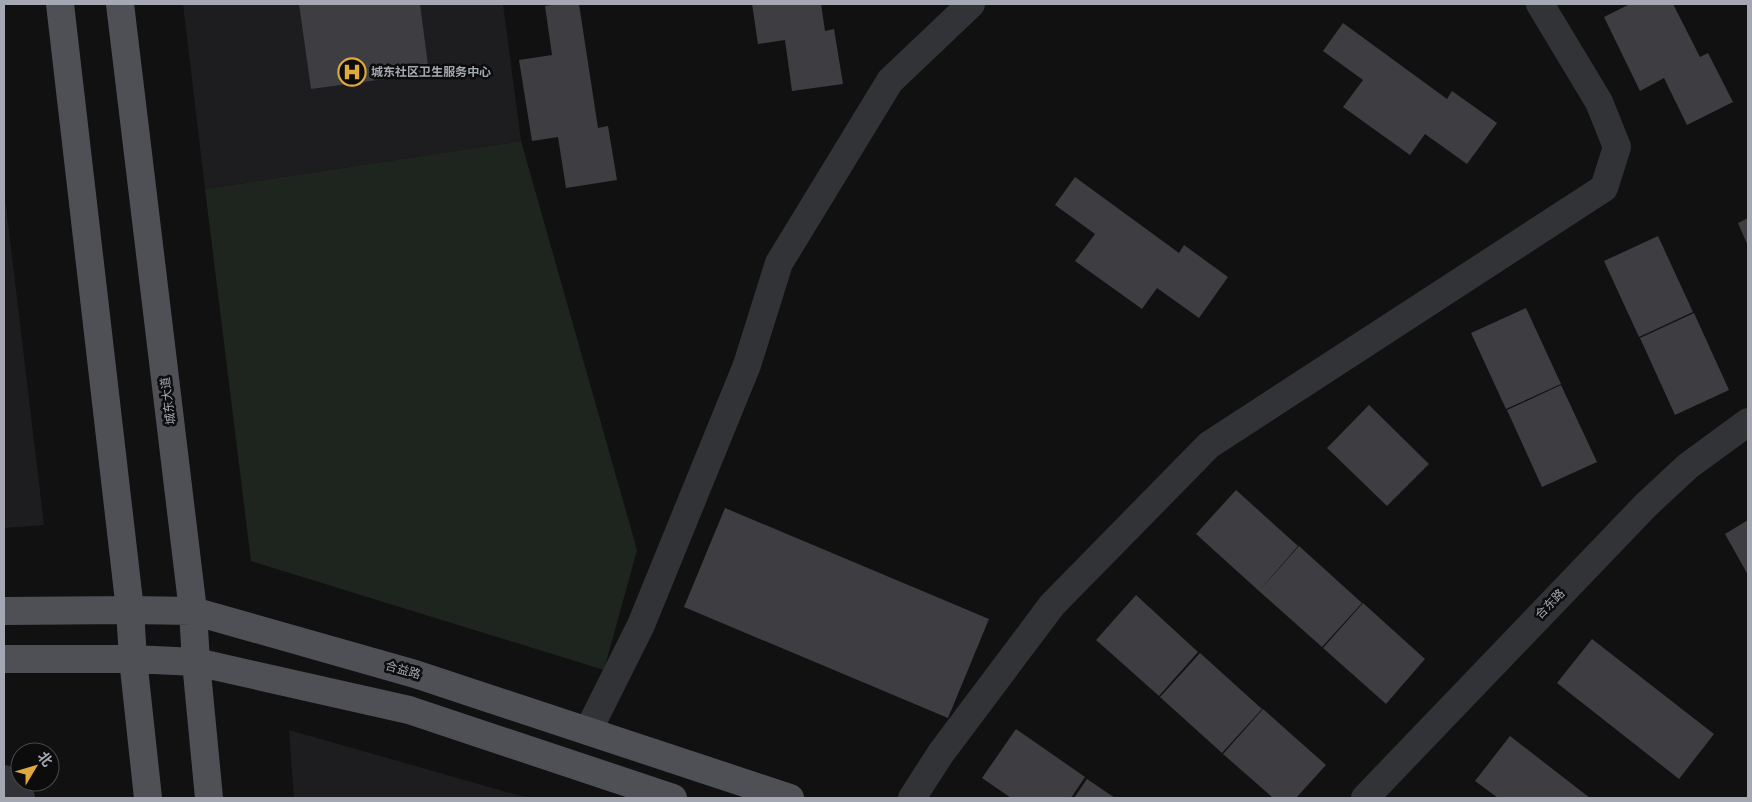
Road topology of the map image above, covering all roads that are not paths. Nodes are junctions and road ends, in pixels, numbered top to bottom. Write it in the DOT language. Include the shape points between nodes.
graph roads {
  1 [pos="60,4"];
  2 [pos="120,4"];
  3 [pos="971,4"];
  4 [pos="1540,4"];
  5 [pos="1748,422"];
  6 [pos="130,610"];
  7 [pos="4,611"];
  8 [pos="194,612"];
  9 [pos="4,659"];
  10 [pos="133,659"];
  11 [pos="196,662"];
  12 [pos="588,731"];
  13 [pos="4,779"];
  14 [pos="22,798"];
  15 [pos="148,798"];
  16 [pos="209,798"];
  17 [pos="673,798"];
  18 [pos="790,798"];
  19 [pos="912,798"];
  20 [pos="1365,798"];
  1 -- 6 [label="main road"];
  2 -- 8 [label="main road, 城东大道"];
  3 -- 12 [label="street" via="890,81 780,263 744,374 641,625"];
  4 -- 19 [label="street" via="1599,102 1617,147 1604,188 1209,445 1052,605 941,753"];
  5 -- 20 [label="street, 合东路" via="1688,466 1646,505"];
  6 -- 7 [label="main road, 合益路"];
  6 -- 8 [label="main road, 合益路"];
  6 -- 10 [label="main road"];
  8 -- 11 [label="main road, 城东大道"];
  8 -- 12 [label="main road, 合益路" via="415,674"];
  9 -- 10 [label="main road"];
  10 -- 11 [label="main road"];
  10 -- 15 [label="main road"];
  11 -- 16 [label="main road, 城东大道"];
  11 -- 17 [label="main road" via="409,710"];
  12 -- 18 [label="main road, 合益路"];
  13 -- 14 [label="street"];
}
